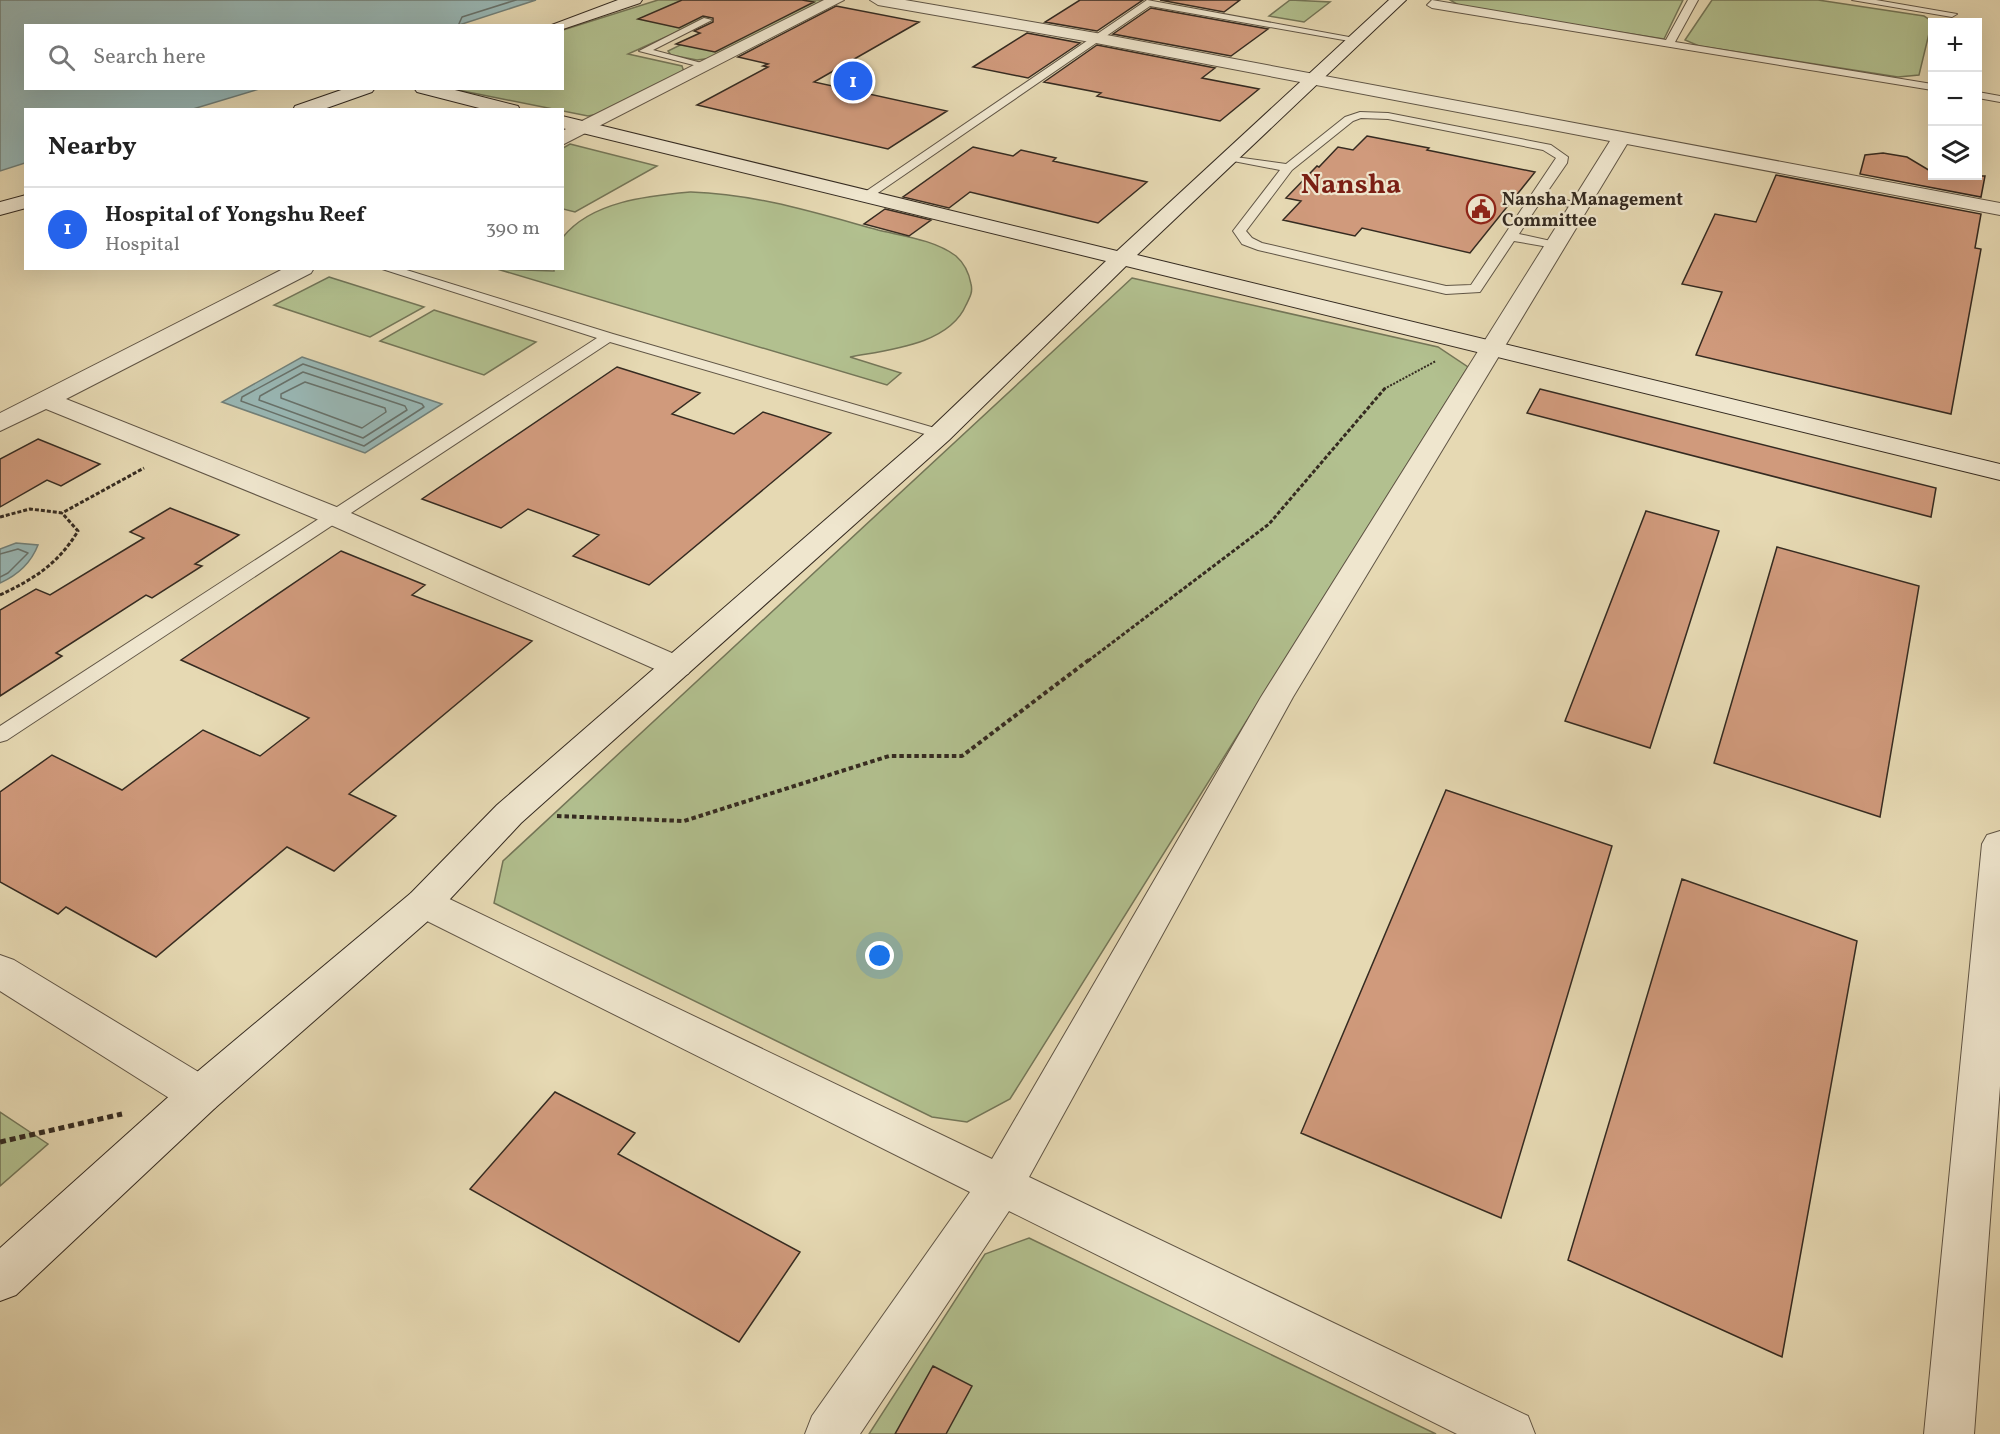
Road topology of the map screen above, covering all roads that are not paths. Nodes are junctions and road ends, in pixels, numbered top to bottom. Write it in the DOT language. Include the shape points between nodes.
graph roads {
  1 [pos="634,0"];
  2 [pos="836,0"];
  3 [pos="878,0"];
  4 [pos="1398,0"];
  5 [pos="1437,0"];
  6 [pos="1693,0"];
  7 [pos="1857,0"];
  8 [pos="1955,0"];
  9 [pos="1151,1"];
  10 [pos="1951,18"];
  11 [pos="707,20"];
  12 [pos="563,24"];
  13 [pos="1096,38"];
  14 [pos="1355,39"];
  15 [pos="1669,44"];
  16 [pos="705,67"];
  17 [pos="1314,81"];
  18 [pos="1928,86"];
  19 [pos="360,90"];
  20 [pos="431,90"];
  21 [pos="1982,96"];
  22 [pos="2000,99"];
  23 [pos="308,108"];
  24 [pos="504,108"];
  25 [pos="564,122"];
  26 [pos="586,127"];
  27 [pos="1622,137"];
  28 [pos="564,138"];
  29 [pos="1232,158"];
  30 [pos="1288,168"];
  31 [pos="867,195"];
  32 [pos="1538,197"];
  33 [pos="24,202"];
  34 [pos="1580,205"];
  35 [pos="0,209"];
  36 [pos="2000,209"];
  37 [pos="1511,236"];
  38 [pos="1555,246"];
  39 [pos="1122,258"];
  40 [pos="299,270"];
  41 [pos="391,270"];
  42 [pos="608,338"];
  43 [pos="1482,345"];
  44 [pos="46,400"];
  45 [pos="0,423"];
  46 [pos="940,434"];
  47 [pos="2000,472"];
  48 [pos="334,516"];
  49 [pos="677,667"];
  50 [pos="0,735"];
  51 [pos="2000,844"];
  52 [pos="424,903"];
  53 [pos="0,971"];
  54 [pos="200,1095"];
  55 [pos="1002,1184"];
  56 [pos="0,1278"];
  57 [pos="830,1434"];
  58 [pos="1510,1434"];
  59 [pos="1949,1434"];
  1 -- 12 [label="street"];
  2 -- 16 [label="street"];
  3 -- 13 [label="street"];
  4 -- 14 [label="street"];
  5 -- 15 [label="lane" via="1432,5"];
  6 -- 15 [label="lane"];
  7 -- 10 [label="lane"];
  8 -- 10 [label="lane"];
  9 -- 13 [label="lane"];
  9 -- 14 [label="lane"];
  11 -- 16 [label="lane" via="644,51"];
  13 -- 17 [label="street"];
  13 -- 31 [label="lane"];
  14 -- 17 [label="street"];
  15 -- 18 [label="lane"];
  16 -- 26 [label="street"];
  17 -- 27 [label="street"];
  17 -- 29 [label="street"];
  19 -- 23 [label="street"];
  20 -- 24 [label="street"];
  21 -- 22 [label="lane"];
  25 -- 26 [label="street"];
  26 -- 28 [label="street"];
  26 -- 31 [label="street"];
  27 -- 34 [label="street"];
  27 -- 36 [label="street"];
  29 -- 30 [label="lane"];
  29 -- 39 [label="street"];
  30 -- 32 [label="lane" via="1349,119 1381,116 1557,152 1561,163"];
  30 -- 37 [label="lane" via="1239,231 1247,241 1446,290 1461,290 1475,289"];
  31 -- 39 [label="street"];
  32 -- 34 [label="lane"];
  32 -- 37 [label="lane"];
  33 -- 35 [label="street"];
  34 -- 38 [label="street"];
  37 -- 38 [label="lane"];
  38 -- 43 [label="street"];
  39 -- 43 [label="street"];
  39 -- 46 [label="street"];
  40 -- 44 [label="street"];
  41 -- 42 [label="lane"];
  42 -- 46 [label="lane"];
  42 -- 48 [label="lane"];
  43 -- 47 [label="street"];
  43 -- 55 [label="street" via="1277,697"];
  44 -- 45 [label="street"];
  44 -- 48 [label="street"];
  46 -- 49 [label="street"];
  48 -- 49 [label="street"];
  48 -- 50 [label="lane"];
  49 -- 52 [label="street" via="508,814"];
  51 -- 59 [label="street"];
  52 -- 54 [label="street"];
  52 -- 55 [label="street"];
  53 -- 54 [label="street"];
  54 -- 56 [label="street"];
  55 -- 57 [label="street"];
  55 -- 58 [label="street"];
}
